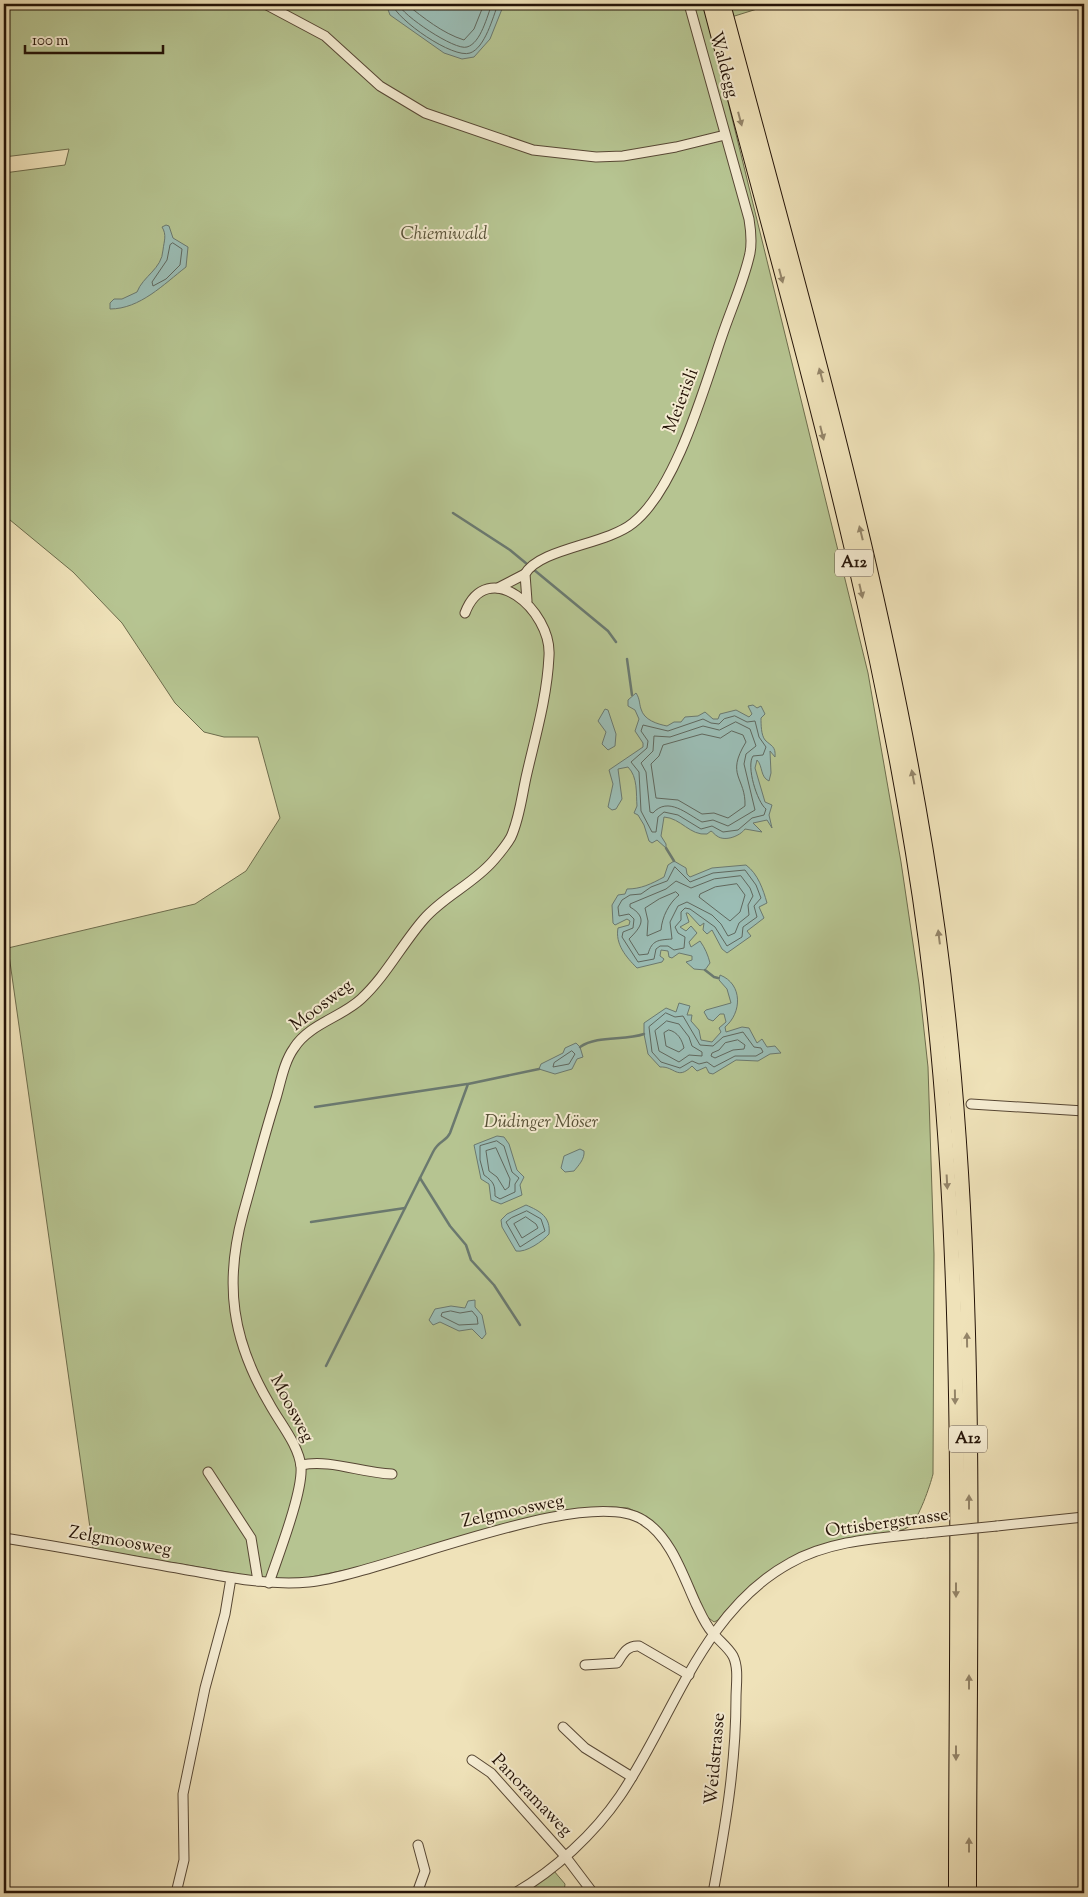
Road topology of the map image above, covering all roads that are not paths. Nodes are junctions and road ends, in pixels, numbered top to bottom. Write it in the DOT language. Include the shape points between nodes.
graph roads {
  1 [pos="265,4"];
  2 [pos="690,4"];
  3 [pos="710,4"];
  4 [pos="724,4"];
  5 [pos="725,135"];
  6 [pos="525,574"];
  7 [pos="498,588"];
  8 [pos="527,602"];
  9 [pos="465,613"];
  10 [pos="971,1104"];
  11 [pos="1084,1111"];
  12 [pos="301,1465"];
  13 [pos="208,1472"];
  14 [pos="392,1474"];
  15 [pos="1084,1517"];
  16 [pos="4,1538"];
  17 [pos="230,1578"];
  18 [pos="258,1581"];
  19 [pos="270,1582"];
  20 [pos="714,1634"];
  21 [pos="585,1665"];
  22 [pos="689,1675"];
  23 [pos="563,1727"];
  24 [pos="472,1760"];
  25 [pos="632,1776"];
  26 [pos="418,1845"];
  27 [pos="565,1856"];
  28 [pos="176,1893"];
  29 [pos="417,1893"];
  30 [pos="515,1893"];
  31 [pos="593,1893"];
  32 [pos="713,1893"];
  33 [pos="956,1893"];
  34 [pos="968,1893"];
  1 -- 5 [label="street" via="325,36 380,86 425,113 533,150 623,156"];
  2 -- 5 [label="street, Waldegg"];
  3 -- 33 [label="highway, A12, one-way" via="860,587 893,742 925,937 941,1083 951,1263 956,1498"];
  34 -- 4 [label="highway, A12, one-way" via="969,1482 965,1274 954,1091 938,935 912,769 868,565"];
  5 -- 6 [label="street, Meierisli" via="749,219 750,253 702,396 675,462 646,510 631,525 534,563"];
  6 -- 7 [label="street"];
  6 -- 8 [label="street"];
  7 -- 8 [label="street, Moosweg"];
  7 -- 9 [label="street" via="480,592 470,600"];
  8 -- 12 [label="street, Moosweg" via="545,627 549,665 544,705 511,836 482,873 428,914 362,998 313,1030 293,1049 272,1109 238,1234 232,1294 239,1330 258,1384"];
  10 -- 11 [label="street"];
  12 -- 14 [label="street" via="322,1462"];
  12 -- 19 [label="street, Moosweg" via="294,1503"];
  13 -- 18 [label="street" via="251,1538"];
  15 -- 20 [label="street, Ottisbergstrasse, bridge" via="839,1545 791,1562 770,1575 748,1592"];
  16 -- 17 [label="street, Zelgmoosweg"];
  17 -- 18 [label="street, Zelgmoosweg"];
  17 -- 28 [label="street" via="225,1614 205,1688 183,1794 184,1860"];
  18 -- 19 [label="street, Zelgmoosweg"];
  19 -- 20 [label="street, Zelgmoosweg" via="327,1579 546,1519 612,1511 642,1519 662,1537"];
  20 -- 22 [label="street, Ottisbergstrasse"];
  20 -- 32 [label="street, Weidstrasse" via="733,1656 736,1665 736,1730 730,1796"];
  21 -- 22 [label="street" via="617,1663 633,1645"];
  22 -- 25 [label="street, Ottisbergstrasse"];
  23 -- 25 [label="street" via="585,1748"];
  24 -- 27 [label="street, Panoramaweg" via="491,1773"];
  25 -- 27 [label="street, Ottisbergstrasse" via="605,1815"];
  26 -- 29 [label="street" via="425,1871"];
  27 -- 30 [label="street, Ottisbergstrasse"];
  27 -- 31 [label="street, Panoramaweg"];
}
